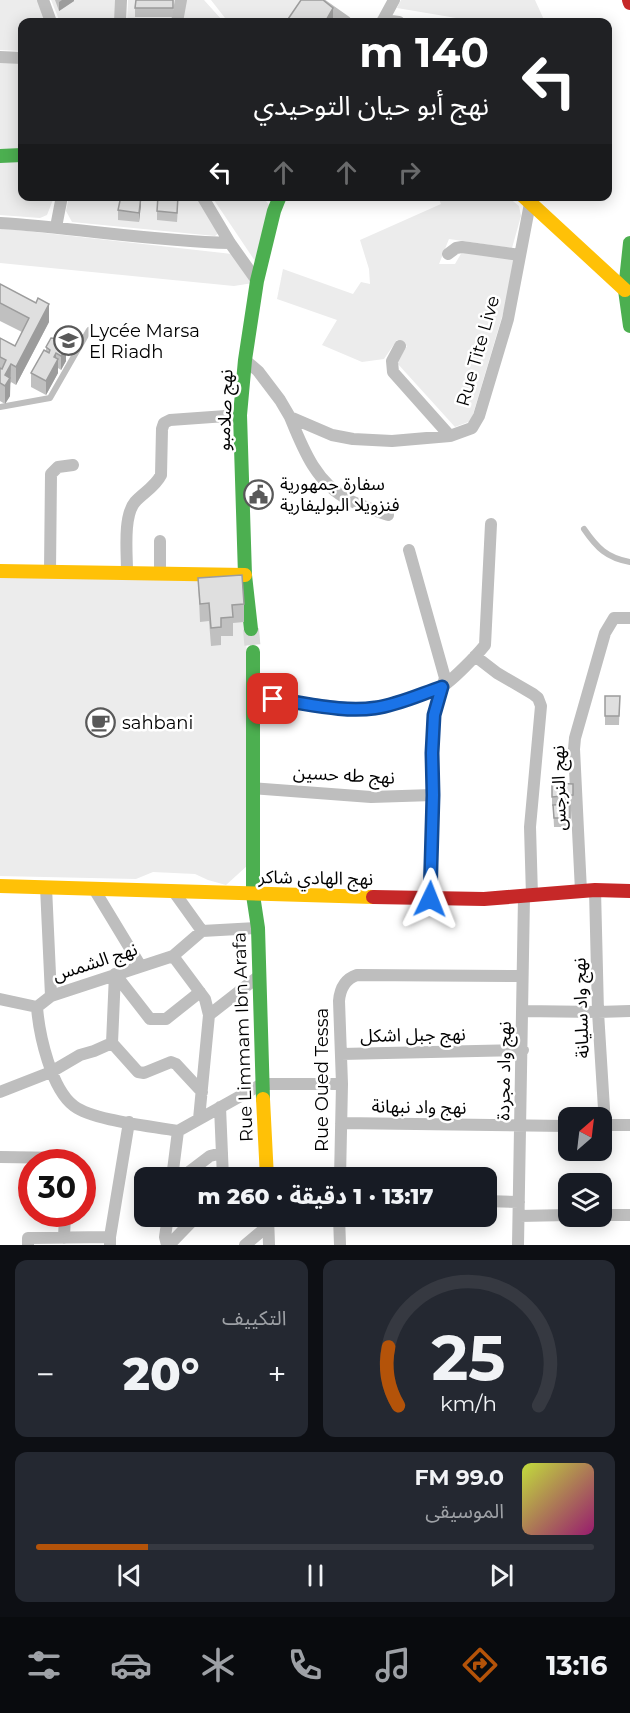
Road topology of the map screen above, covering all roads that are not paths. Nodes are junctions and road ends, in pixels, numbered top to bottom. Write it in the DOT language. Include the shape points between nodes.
graph roads {
  1 [pos="43,0"];
  2 [pos="121,0"];
  3 [pos="181,0"];
  4 [pos="315,0"];
  5 [pos="394,0"];
  6 [pos="50,18"];
  7 [pos="120,18"];
  8 [pos="178,18"];
  9 [pos="340,18"];
  10 [pos="384,18"];
  11 [pos="0,57"];
  12 [pos="18,58"];
  13 [pos="18,155"];
  14 [pos="0,156"];
  15 [pos="61,201"];
  16 [pos="205,201"];
  17 [pos="275,201"];
  18 [pos="528,201"];
  19 [pos="531,201"];
  20 [pos="0,223"];
  21 [pos="56,227"];
  22 [pos="230,243"];
  23 [pos="630,243"];
  24 [pos="448,254"];
  25 [pos="520,255"];
  26 [pos="257,281"];
  27 [pos="625,290"];
  28 [pos="630,326"];
  29 [pos="89,330"];
  30 [pos="400,346"];
  31 [pos="245,360"];
  32 [pos="0,407"];
  33 [pos="240,415"];
  34 [pos="290,417"];
  35 [pos="450,436"];
  36 [pos="73,465"];
  37 [pos="388,515"];
  38 [pos="490,524"];
  39 [pos="584,529"];
  40 [pos="159,541"];
  41 [pos="408,550"];
  42 [pos="630,562"];
  43 [pos="0,571"];
  44 [pos="127,571"];
  45 [pos="50,572"];
  46 [pos="160,573"];
  47 [pos="245,575"];
  48 [pos="630,618"];
  49 [pos="251,629"];
  50 [pos="253,652"];
  51 [pos="475,656"];
  52 [pos="442,687"];
  53 [pos="253,697"];
  54 [pos="252,788"];
  55 [pos="433,795"];
  56 [pos="0,886"];
  57 [pos="46,887"];
  58 [pos="94,889"];
  59 [pos="588,890"];
  60 [pos="630,891"];
  61 [pos="174,892"];
  62 [pos="253,895"];
  63 [pos="528,896"];
  64 [pos="430,899"];
  65 [pos="258,928"];
  66 [pos="202,931"];
  67 [pos="173,956"];
  68 [pos="140,965"];
  69 [pos="115,974"];
  70 [pos="259,976"];
  71 [pos="522,976"];
  72 [pos="200,992"];
  73 [pos="51,996"];
  74 [pos="0,999"];
  75 [pos="37,1007"];
  76 [pos="522,1011"];
  77 [pos="630,1011"];
  78 [pos="598,1012"];
  79 [pos="209,1015"];
  80 [pos="112,1043"];
  81 [pos="523,1050"];
  82 [pos="340,1054"];
  83 [pos="51,1072"];
  84 [pos="262,1083"];
  85 [pos="342,1084"];
  86 [pos="0,1092"];
  87 [pos="202,1092"];
  88 [pos="220,1107"];
  89 [pos="602,1107"];
  90 [pos="199,1119"];
  91 [pos="129,1122"];
  92 [pos="341,1123"];
  93 [pos="612,1125"];
  94 [pos="630,1125"];
  95 [pos="521,1126"];
  96 [pos="558,1126"];
  97 [pos="178,1131"];
  98 [pos="222,1153"];
  99 [pos="0,1157"];
  100 [pos="18,1157"];
  101 [pos="173,1167"];
  102 [pos="196,1167"];
  103 [pos="223,1167"];
  104 [pos="266,1167"];
  105 [pos="340,1167"];
  106 [pos="497,1201"];
  107 [pos="519,1202"];
  108 [pos="519,1215"];
  109 [pos="558,1215"];
  110 [pos="612,1215"];
  111 [pos="630,1215"];
  112 [pos="64,1227"];
  113 [pos="166,1227"];
  114 [pos="186,1227"];
  115 [pos="262,1227"];
  116 [pos="268,1227"];
  117 [pos="339,1227"];
  118 [pos="64,1238"];
  119 [pos="110,1241"];
  120 [pos="28,1245"];
  121 [pos="168,1245"];
  122 [pos="245,1245"];
  123 [pos="269,1245"];
  124 [pos="340,1245"];
  125 [pos="518,1245"];
  1 -- 6 [label="street"];
  2 -- 7 [label="street"];
  3 -- 8 [label="street"];
  4 -- 9 [label="street"];
  5 -- 10 [label="street"];
  11 -- 12 [label="street"];
  13 -- 14 [label="street"];
  15 -- 21 [label="street"];
  16 -- 22 [label="street"];
  17 -- 26 [label="street, نهج صلامبو"];
  18 -- 25 [label="street, Rue Tite Live"];
  19 -- 27 [label="street"];
  20 -- 21 [label="street"];
  21 -- 22 [label="street"];
  22 -- 26 [label="street"];
  23 -- 27 [label="street"];
  24 -- 25 [label="street" via="462,247"];
  25 -- 35 [label="street, Rue Tite Live" via="508,319 479,416 472,428"];
  26 -- 31 [label="street, نهج صلامبو"];
  27 -- 28 [label="street"];
  29 -- 32 [label="lane" via="50,398"];
  30 -- 35 [label="street" via="392,361 393,372"];
  31 -- 33 [label="street, نهج صلامبو"];
  31 -- 34 [label="street" via="258,370"];
  33 -- 44 [label="street" via="165,423 161,475 134,503 128,516"];
  33 -- 47 [label="street, نهج صلامبو"];
  34 -- 35 [label="street, Rue Tite Live" via="332,435 353,439 392,441"];
  34 -- 37 [label="street" via="307,459 325,482 348,499"];
  36 -- 45 [label="street" via="58,466 51,474"];
  38 -- 51 [label="street" via="485,642"];
  39 -- 42 [label="lane" via="596,548 617,560"];
  40 -- 46 [label="street"];
  41 -- 52 [label="street" via="445,678"];
  43 -- 45 [label="street"];
  44 -- 45 [label="street"];
  44 -- 46 [label="street"];
  46 -- 47 [label="street"];
  47 -- 49 [label="street, نهج صلامبو"];
  48 -- 59 [label="street, نهج النرجس" via="614,618 605,633 574,749"];
  50 -- 53 [label="street"];
  51 -- 52 [label="street"];
  51 -- 63 [label="street, نهج واد مجردة" via="533,694 541,706"];
  52 -- 53 [label="street" via="369,709"];
  52 -- 55 [label="street" via="434,715"];
  53 -- 54 [label="street"];
  54 -- 55 [label="street, نهج طه حسين" via="371,797"];
  54 -- 62 [label="street"];
  55 -- 64 [label="street"];
  56 -- 57 [label="street, نهج الهادي شاكر"];
  57 -- 58 [label="street, نهج الهادي شاكر"];
  57 -- 73 [label="street"];
  58 -- 61 [label="street, نهج الهادي شاكر"];
  58 -- 68 [label="street"];
  59 -- 60 [label="street, نهج الهادي شاكر"];
  59 -- 63 [label="street, نهج الهادي شاكر"];
  59 -- 78 [label="street, نهج واد سليانة"];
  61 -- 62 [label="street, نهج الهادي شاكر"];
  61 -- 66 [label="street"];
  62 -- 64 [label="street, نهج الهادي شاكر"];
  62 -- 65 [label="street, Rue Limmam Ibn Arafa"];
  63 -- 64 [label="street, نهج الهادي شاكر"];
  63 -- 71 [label="street, نهج واد مجردة"];
  65 -- 66 [label="street"];
  65 -- 70 [label="street, Rue Limmam Ibn Arafa"];
  66 -- 67 [label="street"];
  67 -- 68 [label="street, نهج الشمس"];
  67 -- 72 [label="street"];
  68 -- 69 [label="street, نهج الشمس"];
  69 -- 72 [label="street" via="150,1019 166,1019"];
  69 -- 73 [label="street, نهج الشمس"];
  69 -- 80 [label="street"];
  70 -- 79 [label="street"];
  70 -- 84 [label="street, Rue Limmam Ibn Arafa"];
  71 -- 76 [label="street, نهج واد مجردة"];
  71 -- 82 [label="street, Rue Oued Tessa" via="353,976 342,987 339,997"];
  72 -- 79 [label="street"];
  73 -- 75 [label="street, نهج الشمس"];
  74 -- 75 [label="street"];
  75 -- 83 [label="street"];
  76 -- 78 [label="street"];
  76 -- 81 [label="street, نهج واد مجردة"];
  77 -- 78 [label="street"];
  78 -- 89 [label="street, نهج واد سليانة"];
  79 -- 87 [label="street"];
  80 -- 83 [label="street"];
  80 -- 87 [label="street" via="138,1072 171,1062"];
  81 -- 82 [label="street, نهج جبل اشكل"];
  81 -- 95 [label="street, نهج واد مجردة"];
  82 -- 85 [label="street, Rue Oued Tessa"];
  83 -- 86 [label="street"];
  83 -- 91 [label="street" via="74,1106 93,1115"];
  84 -- 85 [label="street"];
  84 -- 88 [label="street"];
  84 -- 104 [label="street, Rue Limmam Ibn Arafa"];
  85 -- 92 [label="street, Rue Oued Tessa"];
  87 -- 90 [label="street"];
  88 -- 90 [label="street"];
  88 -- 98 [label="street"];
  90 -- 97 [label="street"];
  91 -- 97 [label="street"];
  91 -- 119 [label="street"];
  92 -- 95 [label="street, نهج واد نبهانة"];
  92 -- 105 [label="street, Rue Oued Tessa"];
  93 -- 94 [label="street"];
  95 -- 96 [label="street, نهج واد نبهانة"];
  95 -- 107 [label="street, نهج واد مجردة"];
  97 -- 101 [label="street"];
  98 -- 102 [label="street"];
  98 -- 103 [label="street"];
  99 -- 100 [label="street"];
  106 -- 107 [label="street"];
  107 -- 108 [label="street, نهج واد مجردة"];
  108 -- 109 [label="street"];
  108 -- 125 [label="street, نهج واد مجردة"];
  110 -- 111 [label="street"];
  112 -- 118 [label="street"];
  113 -- 121 [label="street"];
  114 -- 121 [label="street"];
  115 -- 122 [label="street"];
  116 -- 123 [label="street"];
  117 -- 124 [label="street"];
  118 -- 119 [label="street"];
  118 -- 120 [label="street" via="28,1238"];
}
